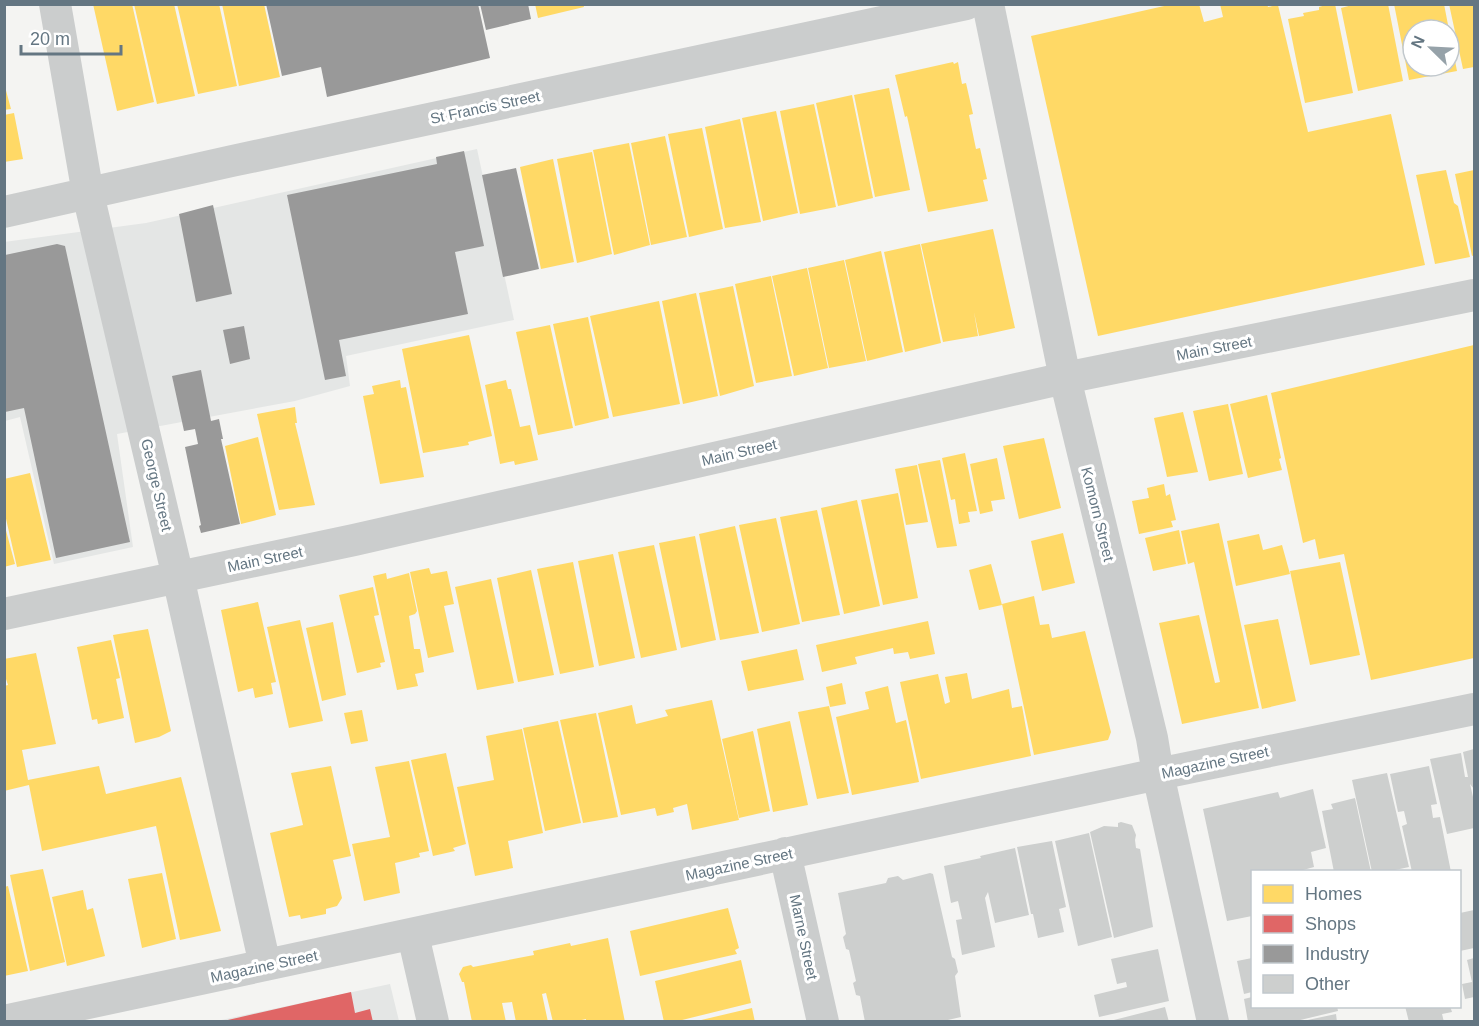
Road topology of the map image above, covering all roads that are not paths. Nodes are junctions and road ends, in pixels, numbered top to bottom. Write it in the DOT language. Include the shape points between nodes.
graph roads {
  1 [pos="55,4"];
  2 [pos="966,4"];
  3 [pos="988,4"];
  4 [pos="88,194"];
  5 [pos="4,212"];
  6 [pos="1474,295"];
  7 [pos="1065,378"];
  8 [pos="178,577"];
  9 [pos="4,614"];
  10 [pos="1474,709"];
  11 [pos="1158,774"];
  12 [pos="786,854"];
  13 [pos="413,935"];
  14 [pos="265,965"];
  15 [pos="4,1021"];
  16 [pos="433,1022"];
  17 [pos="823,1022"];
  18 [pos="1213,1022"];
  1 -- 4 [label="street, George Street"];
  2 -- 4 [label="street, St Francis Street"];
  3 -- 7 [label="street, Komorn Street"];
  4 -- 5 [label="street, St Francis Street"];
  4 -- 8 [label="street, George Street"];
  6 -- 7 [label="street, Main Street"];
  7 -- 8 [label="street, Main Street"];
  7 -- 11 [label="street, Komorn Street"];
  8 -- 9 [label="street, Main Street"];
  8 -- 14 [label="street, George Street"];
  10 -- 11 [label="street, Magazine Street"];
  11 -- 12 [label="street, Magazine Street"];
  11 -- 18 [label="street, Komorn Street"];
  12 -- 13 [label="street, Magazine Street"];
  12 -- 17 [label="street, Marne Street"];
  13 -- 14 [label="street, Magazine Street"];
  13 -- 16 [label="street"];
  14 -- 15 [label="street, Magazine Street"];
}
